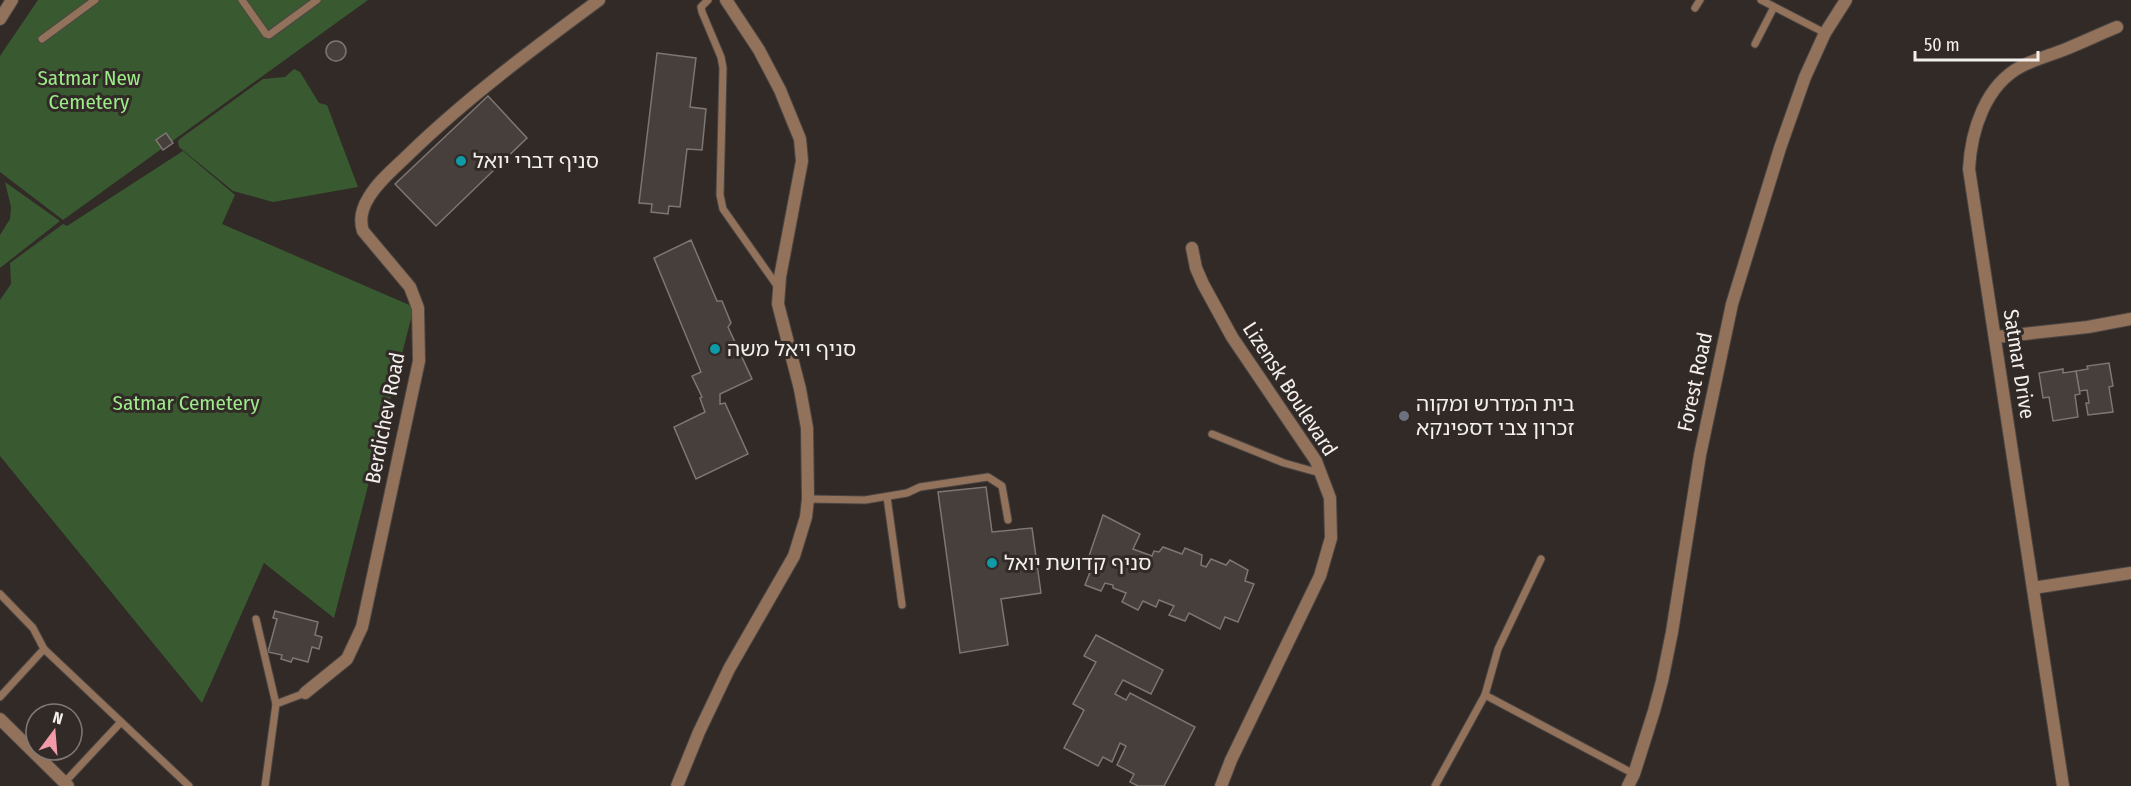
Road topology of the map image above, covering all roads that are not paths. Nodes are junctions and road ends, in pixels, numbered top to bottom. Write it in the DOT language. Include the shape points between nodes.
graph roads {
  1 [pos="12,0"];
  2 [pos="95,0"];
  3 [pos="242,0"];
  4 [pos="317,0"];
  5 [pos="599,0"];
  6 [pos="708,0"];
  7 [pos="726,0"];
  8 [pos="1700,0"];
  9 [pos="1761,0"];
  10 [pos="1846,0"];
  11 [pos="1774,7"];
  12 [pos="1695,8"];
  13 [pos="0,19"];
  14 [pos="2116,27"];
  15 [pos="1825,33"];
  16 [pos="42,39"];
  17 [pos="1755,44"];
  18 [pos="1192,248"];
  19 [pos="779,289"];
  20 [pos="2131,319"];
  21 [pos="1996,337"];
  22 [pos="1212,434"];
  23 [pos="1320,473"];
  24 [pos="887,497"];
  25 [pos="808,500"];
  26 [pos="1008,520"];
  27 [pos="1541,559"];
  28 [pos="2131,573"];
  29 [pos="2033,588"];
  30 [pos="0,594"];
  31 [pos="902,605"];
  32 [pos="256,620"];
  33 [pos="44,649"];
  34 [pos="305,693"];
  35 [pos="1485,695"];
  36 [pos="0,697"];
  37 [pos="276,704"];
  38 [pos="0,718"];
  39 [pos="121,722"];
  40 [pos="1634,774"];
  41 [pos="66,785"];
  42 [pos="189,786"];
  43 [pos="265,786"];
  44 [pos="677,786"];
  45 [pos="1221,786"];
  46 [pos="1435,786"];
  47 [pos="1628,786"];
  48 [pos="2063,786"];
  1 -- 13 [label="street"];
  2 -- 16 [label="lane"];
  3 -- 4 [label="lane" via="269,35"];
  5 -- 34 [label="street, Berdichev Road" via="427,136 367,199 359,220 363,231 410,288 418,308 419,361 362,627 347,658"];
  6 -- 19 [label="lane" via="701,7 702,12 723,68 723,209"];
  7 -- 19 [label="street" via="759,50 800,139 802,160"];
  8 -- 12 [label="lane"];
  9 -- 11 [label="lane"];
  10 -- 15 [label="street, Forest Road"];
  11 -- 15 [label="lane"];
  11 -- 17 [label="lane"];
  14 -- 21 [label="street, Satmar Drive" via="2021,67 1996,90 1974,129 1968,169"];
  15 -- 40 [label="street, Forest Road" via="1784,138 1732,304 1700,455 1662,681"];
  18 -- 23 [label="street, Lizensk Boulevard" via="1203,284 1232,337 1316,461"];
  19 -- 25 [label="street" via="778,304 807,428"];
  20 -- 21 [label="street"];
  21 -- 29 [label="street, Satmar Drive"];
  22 -- 23 [label="lane"];
  23 -- 45 [label="street, Lizensk Boulevard" via="1330,498 1331,538 1320,576"];
  24 -- 25 [label="lane"];
  24 -- 26 [label="lane" via="920,487 988,477 1002,486"];
  24 -- 31 [label="lane"];
  25 -- 44 [label="street" via="795,556 729,669"];
  27 -- 35 [label="lane" via="1498,649"];
  28 -- 29 [label="street"];
  29 -- 48 [label="street, Satmar Drive"];
  30 -- 33 [label="lane" via="33,628"];
  32 -- 37 [label="lane"];
  33 -- 36 [label="lane"];
  33 -- 39 [label="lane"];
  34 -- 37 [label="lane"];
  35 -- 40 [label="lane"];
  35 -- 46 [label="lane"];
  37 -- 43 [label="lane"];
  38 -- 41 [label="street"];
  39 -- 41 [label="lane"];
  39 -- 42 [label="lane"];
  40 -- 47 [label="street, Forest Road"];
}
